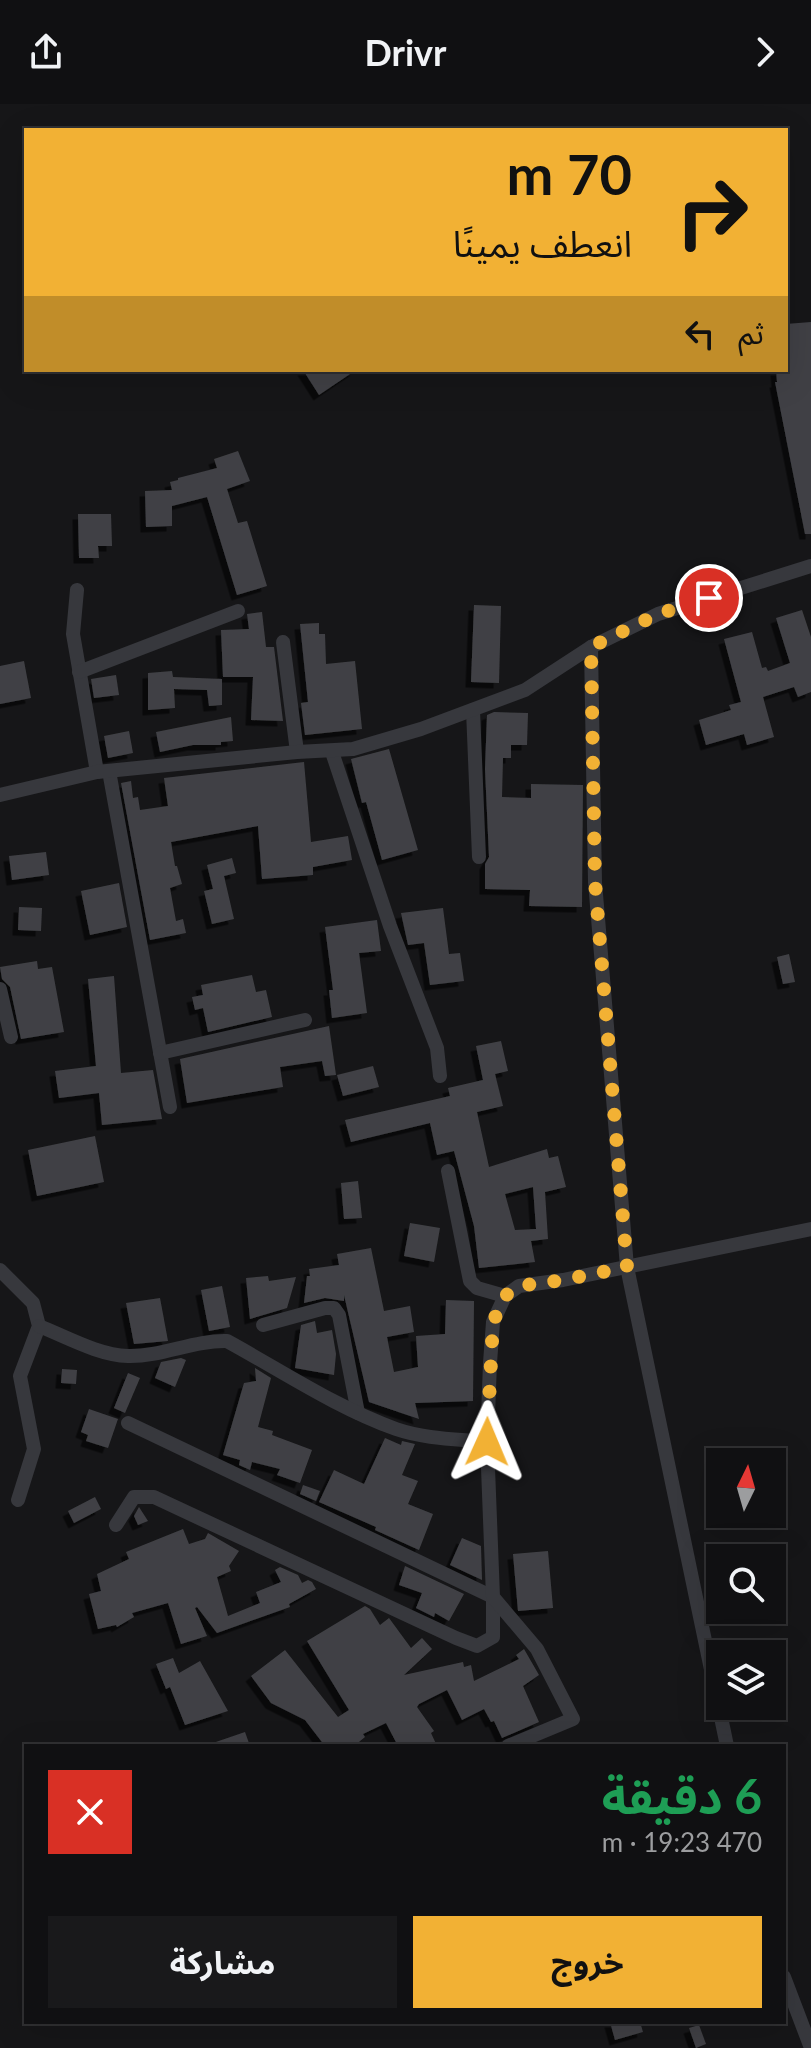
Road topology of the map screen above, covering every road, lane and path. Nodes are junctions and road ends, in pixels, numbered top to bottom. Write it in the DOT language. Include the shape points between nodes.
graph roads {
  1 [pos="811,566"];
  2 [pos="77,590"];
  3 [pos="238,611"];
  4 [pos="283,642"];
  5 [pos="591,647"];
  6 [pos="79,672"];
  7 [pos="473,710"];
  8 [pos="297,752"];
  9 [pos="332,752"];
  10 [pos="103,771"];
  11 [pos="0,795"];
  12 [pos="479,857"];
  13 [pos="0,989"];
  14 [pos="305,1020"];
  15 [pos="11,1037"];
  16 [pos="160,1053"];
  17 [pos="440,1076"];
  18 [pos="170,1107"];
  19 [pos="448,1171"];
  20 [pos="811,1229"];
  21 [pos="627,1267"];
  22 [pos="0,1270"];
  23 [pos="505,1296"];
  24 [pos="263,1325"];
  25 [pos="39,1326"];
  26 [pos="358,1413"];
  27 [pos="128,1423"];
  28 [pos="487,1442"];
  29 [pos="18,1500"];
  30 [pos="116,1525"];
  31 [pos="493,1597"];
  32 [pos="513,1744"];
  33 [pos="727,1744"];
  34 [pos="786,1982"];
  35 [pos="811,1998"];
  36 [pos="794,2002"];
  37 [pos="811,2048"];
  1 -- 5 [label="street" via="658,614"];
  2 -- 6 [label="street" via="73,634"];
  3 -- 6 [label="street"];
  4 -- 8 [label="street"];
  5 -- 7 [label="street" via="525,690"];
  5 -- 21 [label="street" via="595,882"];
  6 -- 10 [label="street"];
  7 -- 9 [label="street"];
  7 -- 12 [label="street"];
  8 -- 9 [label="street"];
  8 -- 10 [label="street"];
  9 -- 17 [label="street" via="437,1048"];
  10 -- 11 [label="street"];
  10 -- 16 [label="street"];
  13 -- 15 [label="street"];
  14 -- 16 [label="street"];
  16 -- 18 [label="street"];
  19 -- 23 [label="street" via="470,1281"];
  20 -- 21 [label="street"];
  21 -- 23 [label="street" via="519,1286"];
  21 -- 33 [label="street"];
  22 -- 25 [label="street" via="33,1303"];
  23 -- 28 [label="street" via="493,1322"];
  24 -- 26 [label="street" via="334,1308"];
  25 -- 26 [label="street" via="108,1354 131,1356 227,1341"];
  25 -- 29 [label="street" via="20,1376 34,1449"];
  26 -- 28 [label="street" via="398,1430"];
  27 -- 31 [label="street"];
  28 -- 31 [label="street"];
  30 -- 31 [label="street" via="134,1497 154,1497 477,1646 493,1637"];
  31 -- 32 [label="street" via="537,1649 573,1719"];
  34 -- 36 [label="street"];
  35 -- 36 [label="street"];
  36 -- 37 [label="street"];
}
